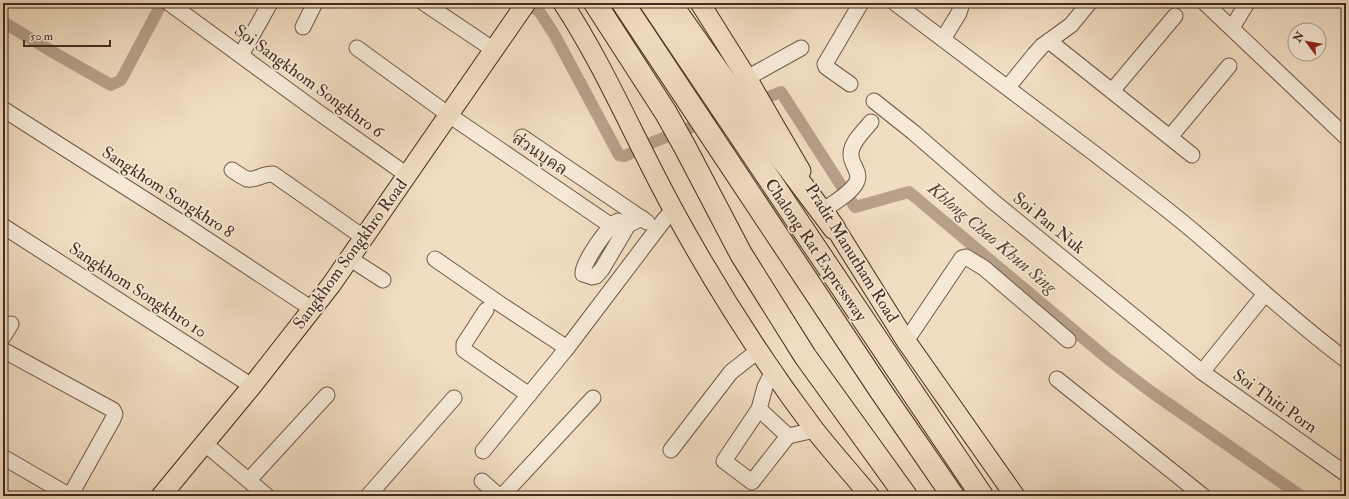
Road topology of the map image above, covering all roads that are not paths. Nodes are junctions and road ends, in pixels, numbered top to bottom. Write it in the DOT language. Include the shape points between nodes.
graph roads {
  1 [pos="270,3"];
  2 [pos="315,3"];
  3 [pos="424,3"];
  4 [pos="526,3"];
  5 [pos="564,3"];
  6 [pos="595,3"];
  7 [pos="623,3"];
  8 [pos="651,3"];
  9 [pos="670,3"];
  10 [pos="700,3"];
  11 [pos="862,3"];
  12 [pos="895,3"];
  13 [pos="962,3"];
  14 [pos="1089,3"];
  15 [pos="1205,3"];
  16 [pos="1247,3"];
  17 [pos="171,4"];
  18 [pos="1175,16"];
  19 [pos="303,27"];
  20 [pos="1232,28"];
  21 [pos="943,39"];
  22 [pos="1049,41"];
  23 [pos="357,48"];
  24 [pos="801,48"];
  25 [pos="494,50"];
  26 [pos="241,55"];
  27 [pos="1229,66"];
  28 [pos="850,84"];
  29 [pos="1008,87"];
  30 [pos="1112,91"];
  31 [pos="754,93"];
  32 [pos="874,101"];
  33 [pos="3,109"];
  34 [pos="449,115"];
  35 [pos="871,122"];
  36 [pos="522,137"];
  37 [pos="1346,137"];
  38 [pos="1170,138"];
  39 [pos="1192,155"];
  40 [pos="232,170"];
  41 [pos="407,175"];
  42 [pos="673,210"];
  43 [pos="824,210"];
  44 [pos="642,218"];
  45 [pos="610,225"];
  46 [pos="628,225"];
  47 [pos="3,226"];
  48 [pos="834,228"];
  49 [pos="658,229"];
  50 [pos="363,237"];
  51 [pos="349,258"];
  52 [pos="435,258"];
  53 [pos="383,280"];
  54 [pos="1265,294"];
  55 [pos="312,309"];
  56 [pos="486,310"];
  57 [pos="11,324"];
  58 [pos="3,337"];
  59 [pos="906,340"];
  60 [pos="1068,340"];
  61 [pos="567,348"];
  62 [pos="3,350"];
  63 [pos="759,350"];
  64 [pos="1346,360"];
  65 [pos="773,371"];
  66 [pos="1202,372"];
  67 [pos="1057,379"];
  68 [pos="252,386"];
  69 [pos="327,395"];
  70 [pos="529,395"];
  71 [pos="454,398"];
  72 [pos="593,398"];
  73 [pos="758,409"];
  74 [pos="815,430"];
  75 [pos="788,436"];
  76 [pos="204,443"];
  77 [pos="671,450"];
  78 [pos="483,451"];
  79 [pos="3,457"];
  80 [pos="1346,474"];
  81 [pos="249,480"];
  82 [pos="482,481"];
  83 [pos="70,496"];
  84 [pos="161,496"];
  85 [pos="267,496"];
  86 [pos="368,496"];
  87 [pos="500,496"];
  88 [pos="870,496"];
  89 [pos="906,496"];
  90 [pos="953,496"];
  91 [pos="982,496"];
  92 [pos="1015,496"];
  93 [pos="1203,496"];
  1 -- 26 [label="street"];
  2 -- 19 [label="street"];
  3 -- 25 [label="street"];
  4 -- 25 [label="main road, Sangkhom Songkhro Road"];
  5 -- 42 [label="main road" via="610,83"];
  6 -- 89 [label="highway" via="666,113 740,254 805,356"];
  7 -- 90 [label="highway, Chalong Rat Expressway"];
  8 -- 91 [label="highway, Chalong Rat Expressway"];
  9 -- 31 [label="highway"];
  10 -- 31 [label="main road, Pradit Manutham Road"];
  11 -- 28 [label="street" via="825,64"];
  12 -- 21 [label="street"];
  13 -- 21 [label="street" via="959,13"];
  14 -- 22 [label="street" via="1071,25"];
  15 -- 20 [label="street"];
  16 -- 20 [label="street"];
  17 -- 26 [label="street, Soi Sangkhom Songkhro 6"];
  18 -- 30 [label="street"];
  20 -- 37 [label="street"];
  21 -- 29 [label="street"];
  22 -- 29 [label="street"];
  22 -- 30 [label="street"];
  23 -- 34 [label="street, ส่วนบุคล"];
  24 -- 31 [label="street" via="783,57"];
  25 -- 34 [label="main road, Sangkhom Songkhro Road"];
  26 -- 41 [label="street, Soi Sangkhom Songkhro 6"];
  27 -- 38 [label="street"];
  29 -- 54 [label="street" via="1192,230"];
  30 -- 38 [label="street"];
  31 -- 43 [label="main road, Pradit Manutham Road"];
  31 -- 48 [label="highway"];
  32 -- 66 [label="street, Soi Pan Nuk"];
  33 -- 55 [label="street, Sangkhom Songkhro 8"];
  34 -- 41 [label="main road, Sangkhom Songkhro Road"];
  34 -- 45 [label="street, ส่วนบุคล"];
  35 -- 43 [label="street" via="852,148 851,155 858,179 841,198"];
  36 -- 44 [label="street"];
  38 -- 39 [label="street"];
  40 -- 50 [label="street" via="246,179 273,174"];
  41 -- 50 [label="main road, Sangkhom Songkhro Road"];
  42 -- 49 [label="street"];
  42 -- 63 [label="main road"];
  43 -- 48 [label="main road, Pradit Manutham Road"];
  44 -- 46 [label="street"];
  44 -- 49 [label="street"];
  45 -- 46 [label="street" via="618,221"];
  45 -- 46 [label="street" via="586,263 583,274 587,276 596,276 602,269"];
  47 -- 68 [label="street, Sangkhom Songkhro 10"];
  48 -- 59 [label="main road, Pradit Manutham Road"];
  49 -- 61 [label="street"];
  50 -- 51 [label="main road, Sangkhom Songkhro Road"];
  51 -- 53 [label="street"];
  51 -- 55 [label="main road, Sangkhom Songkhro Road"];
  52 -- 61 [label="street"];
  54 -- 64 [label="street"];
  54 -- 66 [label="street"];
  55 -- 68 [label="main road, Sangkhom Songkhro Road"];
  56 -- 70 [label="street" via="464,344 464,350"];
  57 -- 58 [label="street"];
  59 -- 60 [label="street" via="962,258 966,257 984,268"];
  59 -- 92 [label="main road, Pradit Manutham Road"];
  61 -- 70 [label="street"];
  62 -- 83 [label="street" via="113,410 115,414"];
  63 -- 65 [label="main road"];
  63 -- 77 [label="street" via="731,372"];
  65 -- 73 [label="street"];
  65 -- 74 [label="main road"];
  66 -- 80 [label="street, Soi Thiti Porn"];
  67 -- 93 [label="street"];
  68 -- 76 [label="main road, Sangkhom Songkhro Road"];
  69 -- 81 [label="street"];
  70 -- 78 [label="street"];
  71 -- 86 [label="street"];
  72 -- 87 [label="street"];
  73 -- 75 [label="street"];
  73 -- 75 [label="street" via="724,461 752,482"];
  74 -- 75 [label="street"];
  74 -- 88 [label="main road"];
  76 -- 81 [label="street"];
  76 -- 84 [label="main road, Sangkhom Songkhro Road"];
  79 -- 83 [label="street"];
  81 -- 85 [label="street"];
  82 -- 87 [label="street"];
}
